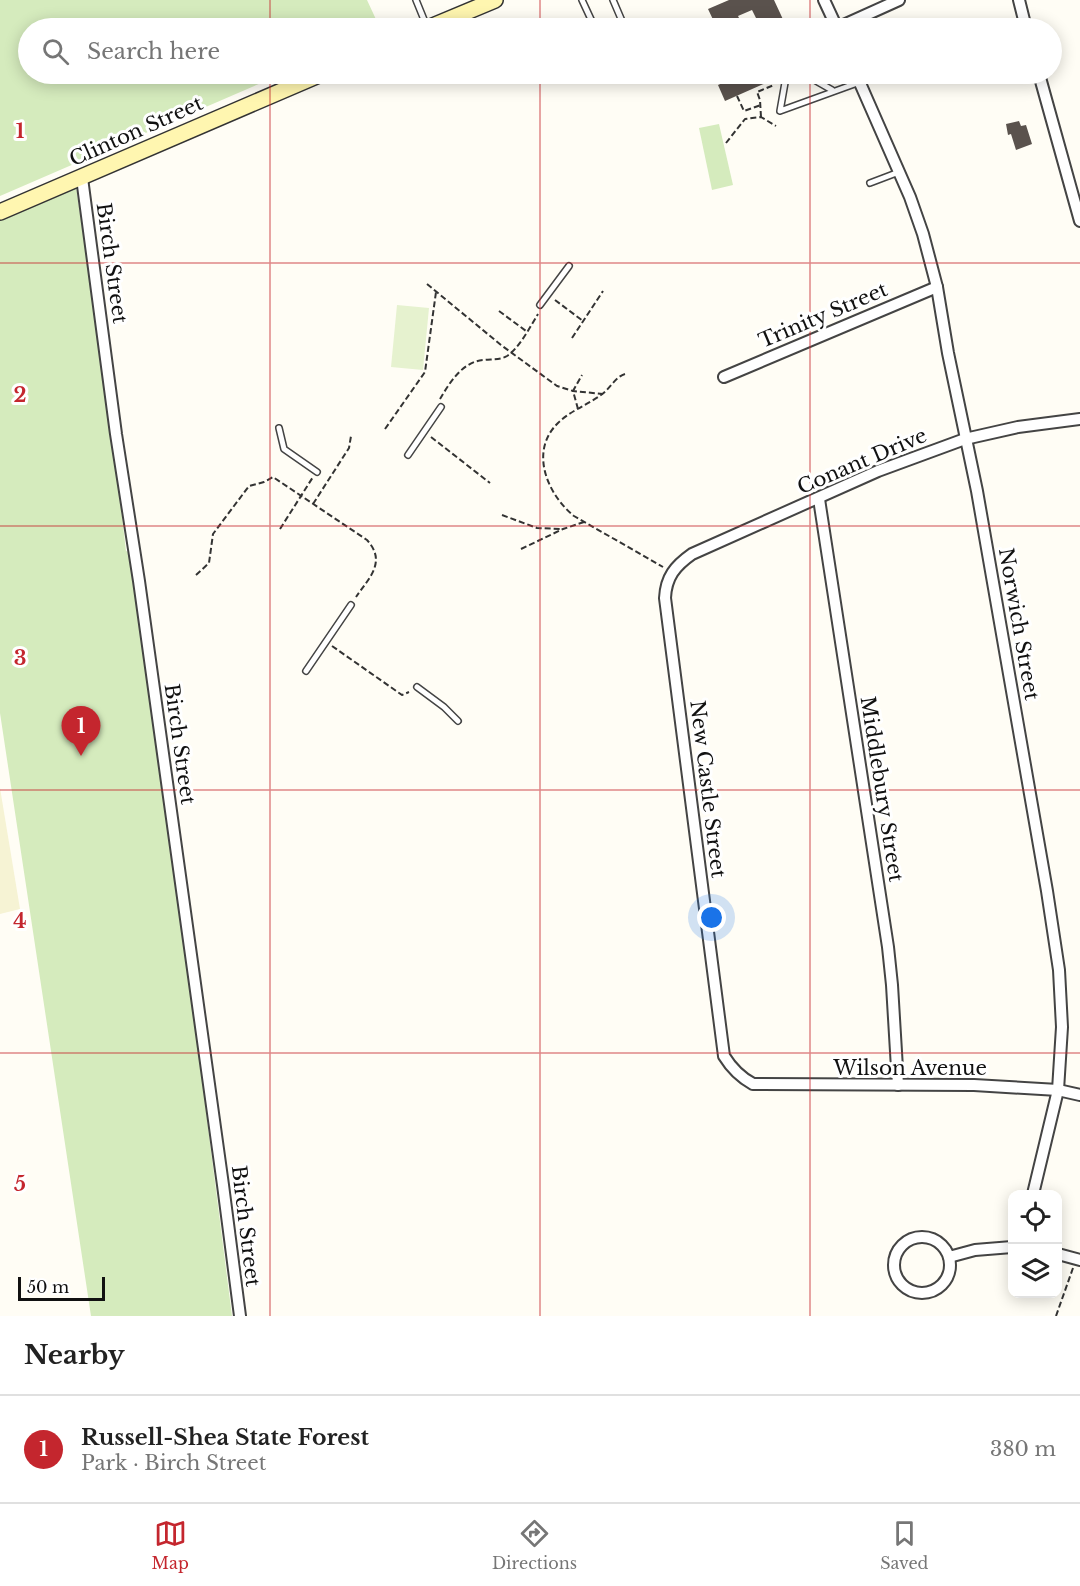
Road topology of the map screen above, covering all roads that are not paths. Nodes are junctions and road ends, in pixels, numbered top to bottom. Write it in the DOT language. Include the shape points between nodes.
graph roads {
  1 [pos="416,0"];
  2 [pos="495,0"];
  3 [pos="582,0"];
  4 [pos="613,0"];
  5 [pos="824,0"];
  6 [pos="899,0"];
  7 [pos="1018,0"];
  8 [pos="424,18"];
  9 [pos="452,18"];
  10 [pos="590,18"];
  11 [pos="621,18"];
  12 [pos="832,18"];
  13 [pos="859,18"];
  14 [pos="1023,18"];
  15 [pos="298,84"];
  16 [pos="785,84"];
  17 [pos="822,84"];
  18 [pos="845,84"];
  19 [pos="861,84"];
  20 [pos="1042,84"];
  21 [pos="832,90"];
  22 [pos="899,172"];
  23 [pos="82,178"];
  24 [pos="870,183"];
  25 [pos="0,212"];
  26 [pos="1080,221"];
  27 [pos="569,266"];
  28 [pos="937,287"];
  29 [pos="540,305"];
  30 [pos="724,377"];
  31 [pos="441,407"];
  32 [pos="1080,419"];
  33 [pos="279,428"];
  34 [pos="965,438"];
  35 [pos="408,455"];
  36 [pos="316,472"];
  37 [pos="819,499"];
  38 [pos="671,572"];
  39 [pos="351,605"];
  40 [pos="306,671"];
  41 [pos="417,687"];
  42 [pos="458,722"];
  43 [pos="741,1077"];
  44 [pos="898,1085"];
  45 [pos="1058,1090"];
  46 [pos="1080,1095"];
  47 [pos="1034,1190"];
  48 [pos="1008,1247"];
  49 [pos="1062,1255"];
  50 [pos="949,1257"];
  51 [pos="1078,1260"];
  52 [pos="240,1316"];
  1 -- 8 [label="lane"];
  2 -- 9 [label="main road"];
  3 -- 10 [label="lane"];
  4 -- 11 [label="lane"];
  5 -- 12 [label="street"];
  6 -- 13 [label="street"];
  7 -- 14 [label="street"];
  15 -- 23 [label="main road, Clinton Street"];
  16 -- 21 [label="lane" via="780,111"];
  17 -- 21 [label="lane"];
  18 -- 21 [label="lane"];
  19 -- 22 [label="street, Norwich Street"];
  20 -- 26 [label="street"];
  22 -- 24 [label="lane"];
  22 -- 28 [label="street, Norwich Street" via="923,234"];
  23 -- 25 [label="main road, Clinton Street"];
  23 -- 52 [label="street, Birch Street"];
  27 -- 29 [label="lane"];
  28 -- 30 [label="street, Trinity Street"];
  28 -- 34 [label="street, Norwich Street"];
  31 -- 35 [label="lane"];
  32 -- 34 [label="street, Conant Drive"];
  33 -- 36 [label="lane" via="284,449"];
  34 -- 37 [label="street, Conant Drive" via="878,471"];
  34 -- 45 [label="street, Norwich Street" via="1059,970 1062,1027"];
  37 -- 38 [label="street, Conant Drive" via="692,554"];
  37 -- 44 [label="street, Middlebury Street" via="888,947"];
  38 -- 43 [label="street, New Castle Street" via="665,598 724,1056"];
  39 -- 40 [label="lane"];
  41 -- 42 [label="lane"];
  43 -- 44 [label="street, Wilson Avenue" via="753,1084"];
  44 -- 45 [label="street, Wilson Avenue"];
  45 -- 46 [label="street, Wilson Avenue"];
  45 -- 47 [label="street, Norwich Street"];
  48 -- 50 [label="street"];
  49 -- 51 [label="street"];
  50 -- 50 [label="street" via="939,1242 931,1238 913,1239 899,1250 894,1267 896,1276 909,1290 936,1290 949,1275"];
}
